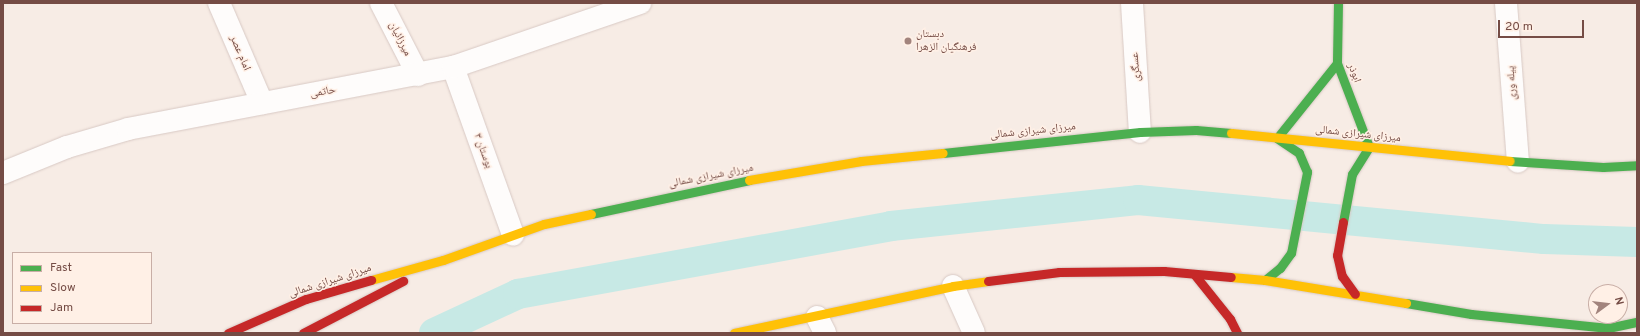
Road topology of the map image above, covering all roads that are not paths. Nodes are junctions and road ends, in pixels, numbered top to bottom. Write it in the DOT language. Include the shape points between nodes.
graph roads {
  1 [pos="219,3"];
  2 [pos="381,3"];
  3 [pos="638,3"];
  4 [pos="1132,3"];
  5 [pos="1338,3"];
  6 [pos="1506,3"];
  7 [pos="1337,62"];
  8 [pos="453,67"];
  9 [pos="418,75"];
  10 [pos="262,103"];
  11 [pos="1140,132"];
  12 [pos="1277,138"];
  13 [pos="1369,147"];
  14 [pos="1518,162"];
  15 [pos="1637,165"];
  16 [pos="3,173"];
  17 [pos="513,235"];
  18 [pos="442,260"];
  19 [pos="1194,274"];
  20 [pos="1264,280"];
  21 [pos="953,286"];
  22 [pos="1355,294"];
  23 [pos="1637,322"];
  24 [pos="820,328"];
  25 [pos="1608,328"];
  26 [pos="228,333"];
  27 [pos="303,333"];
  28 [pos="734,333"];
  29 [pos="974,333"];
  30 [pos="1237,333"];
  31 [pos="1590,333"];
  1 -- 10 [label="street, امام عصر"];
  2 -- 9 [label="street, میرزائیان"];
  3 -- 8 [label="street, حاتمی"];
  4 -- 11 [label="street, عسگری"];
  5 -- 7 [label="main road, ابوذر"];
  6 -- 14 [label="street, پیله وری"];
  7 -- 12 [label="main road"];
  7 -- 13 [label="main road, ابوذر"];
  8 -- 9 [label="street, حاتمی"];
  8 -- 17 [label="street, بوستان ۳"];
  9 -- 10 [label="street, حاتمی"];
  10 -- 16 [label="street, حاتمی" via="128,129 67,147"];
  11 -- 12 [label="main road, میرزای شیرازی شمالی" via="1196,130"];
  11 -- 17 [label="main road, میرزای شیرازی شمالی" via="861,160 693,191 544,224"];
  12 -- 13 [label="main road, میرزای شیرازی شمالی"];
  12 -- 20 [label="main road" via="1298,153 1307,172 1291,253 1280,268"];
  13 -- 14 [label="main road, میرزای شیرازی شمالی"];
  13 -- 22 [label="main road" via="1352,174 1337,255 1342,276"];
  14 -- 15 [label="main road, میرزای شیرازی شمالی" via="1603,167"];
  17 -- 18 [label="main road, میرزای شیرازی شمالی"];
  18 -- 26 [label="main road, میرزای شیرازی شمالی" via="306,299"];
  18 -- 27 [label="main road, میرزای شیرازی شمالی"];
  19 -- 20 [label="main road"];
  19 -- 21 [label="main road" via="1059,272"];
  19 -- 30 [label="main road" via="1230,319"];
  20 -- 22 [label="main road"];
  21 -- 24 [label="main road"];
  21 -- 29 [label="street"];
  22 -- 25 [label="main road" via="1471,314"];
  23 -- 25 [label="main road"];
  24 -- 28 [label="main road"];
  25 -- 31 [label="main road"];
}
